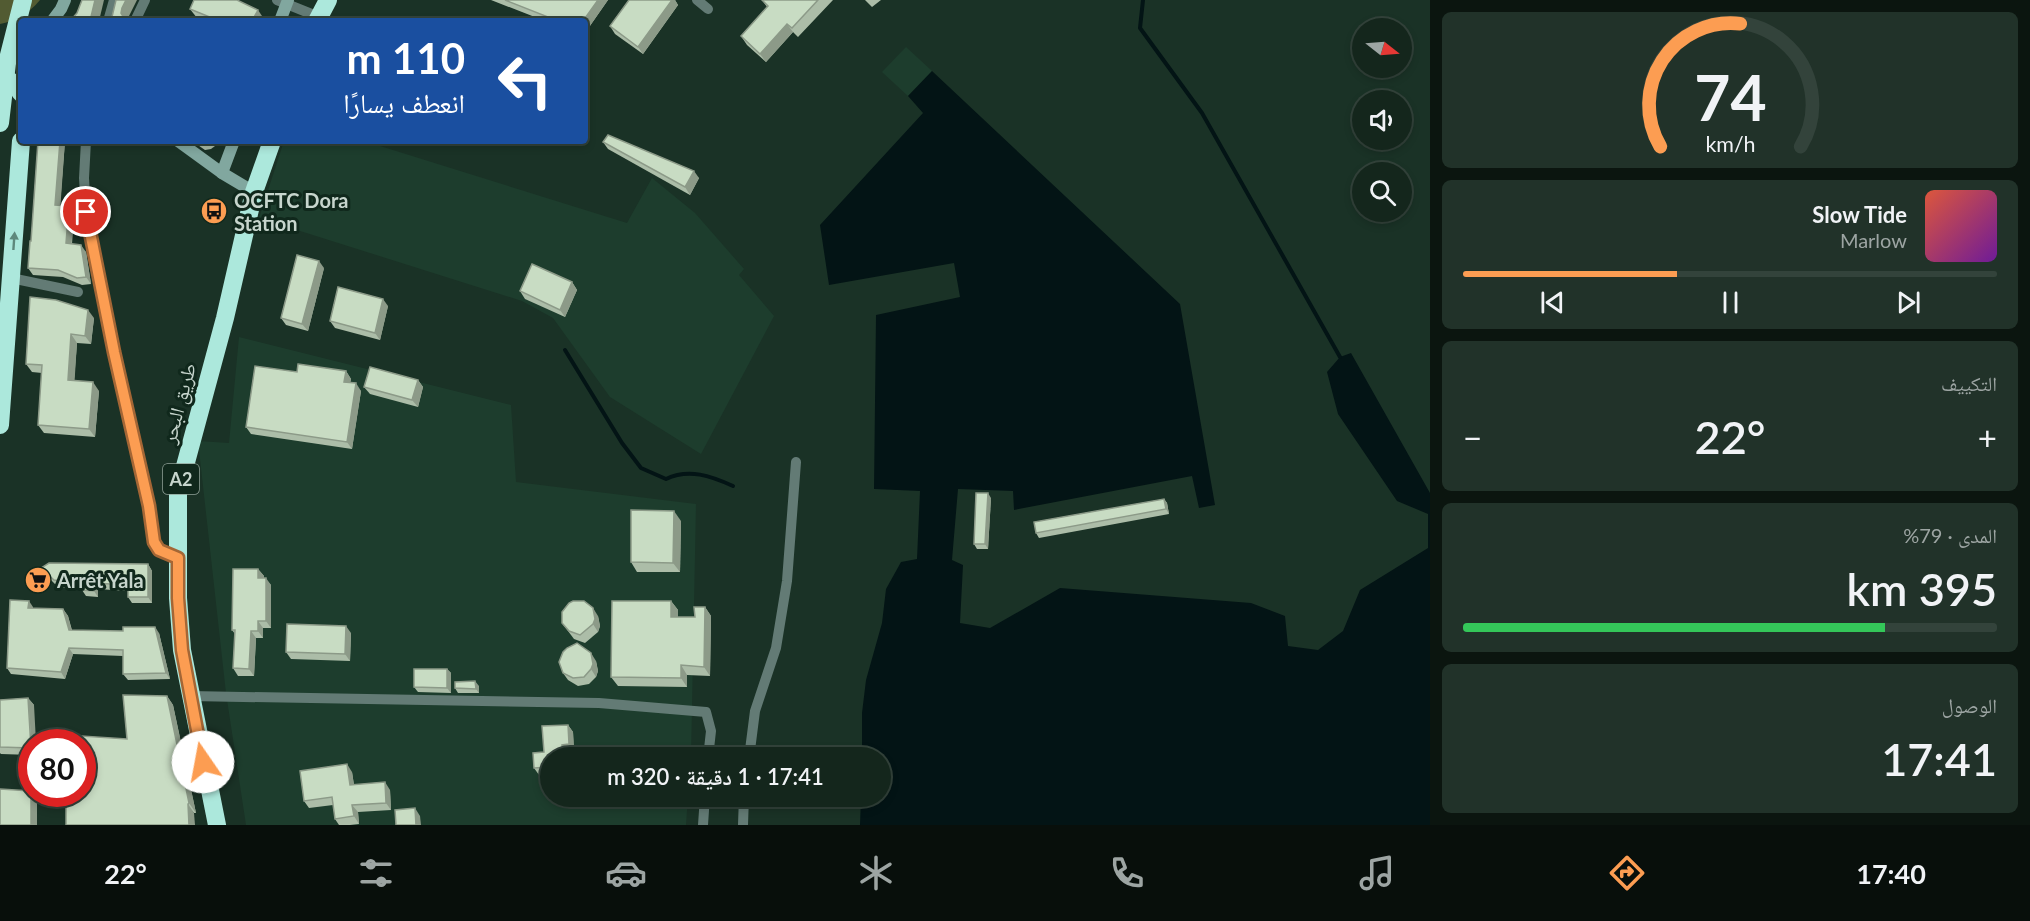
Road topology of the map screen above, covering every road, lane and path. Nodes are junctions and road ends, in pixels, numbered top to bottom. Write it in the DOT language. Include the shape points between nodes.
graph roads {
  1 [pos="23,0"];
  2 [pos="65,0"];
  3 [pos="114,0"];
  4 [pos="145,0"];
  5 [pos="328,0"];
  6 [pos="697,0"];
  7 [pos="284,1"];
  8 [pos="708,9"];
  9 [pos="18,18"];
  10 [pos="54,18"];
  11 [pos="109,18"];
  12 [pos="136,18"];
  13 [pos="281,18"];
  14 [pos="316,18"];
  15 [pos="319,18"];
  16 [pos="18,20"];
  17 [pos="18,40"];
  18 [pos="0,42"];
  19 [pos="0,75"];
  20 [pos="18,88"];
  21 [pos="0,123"];
  22 [pos="21,144"];
  23 [pos="86,144"];
  24 [pos="182,144"];
  25 [pos="233,144"];
  26 [pos="271,144"];
  27 [pos="222,172"];
  28 [pos="254,192"];
  29 [pos="11,278"];
  30 [pos="78,292"];
  31 [pos="0,425"];
  32 [pos="796,462"];
  33 [pos="178,558"];
  34 [pos="190,696"];
  35 [pos="709,747"];
  36 [pos="750,747"];
  37 [pos="704,807"];
  38 [pos="744,807"];
  39 [pos="217,825"];
  40 [pos="703,825"];
  41 [pos="743,825"];
  1 -- 9 [label="highway, bridge"];
  2 -- 10 [label="street"];
  3 -- 11 [label="street"];
  4 -- 12 [label="street"];
  5 -- 15 [label="highway"];
  6 -- 8 [label="street"];
  7 -- 13 [label="street"];
  7 -- 14 [label="street"];
  16 -- 21 [label="highway, bridge" via="7,63"];
  17 -- 18 [label="street"];
  19 -- 20 [label="highway"];
  29 -- 22 [label="highway, one-way"];
  23 -- 33 [label="street" via="86,212 154,542 159,550"];
  24 -- 27 [label="street"];
  25 -- 27 [label="street"];
  26 -- 28 [label="highway, طريق البحر / A2"];
  27 -- 28 [label="street"];
  28 -- 33 [label="highway, طريق البحر / A2" via="178,492"];
  29 -- 30 [label="street"];
  29 -- 31 [label="highway"];
  32 -- 36 [label="street" via="787,581 776,648 755,711"];
  33 -- 34 [label="highway, طريق البحر / A2" via="182,650"];
  34 -- 35 [label="street" via="590,703 706,712 711,731"];
  34 -- 39 [label="highway, طريق البحر / A2"];
  37 -- 40 [label="street"];
  38 -- 41 [label="street"];
}
